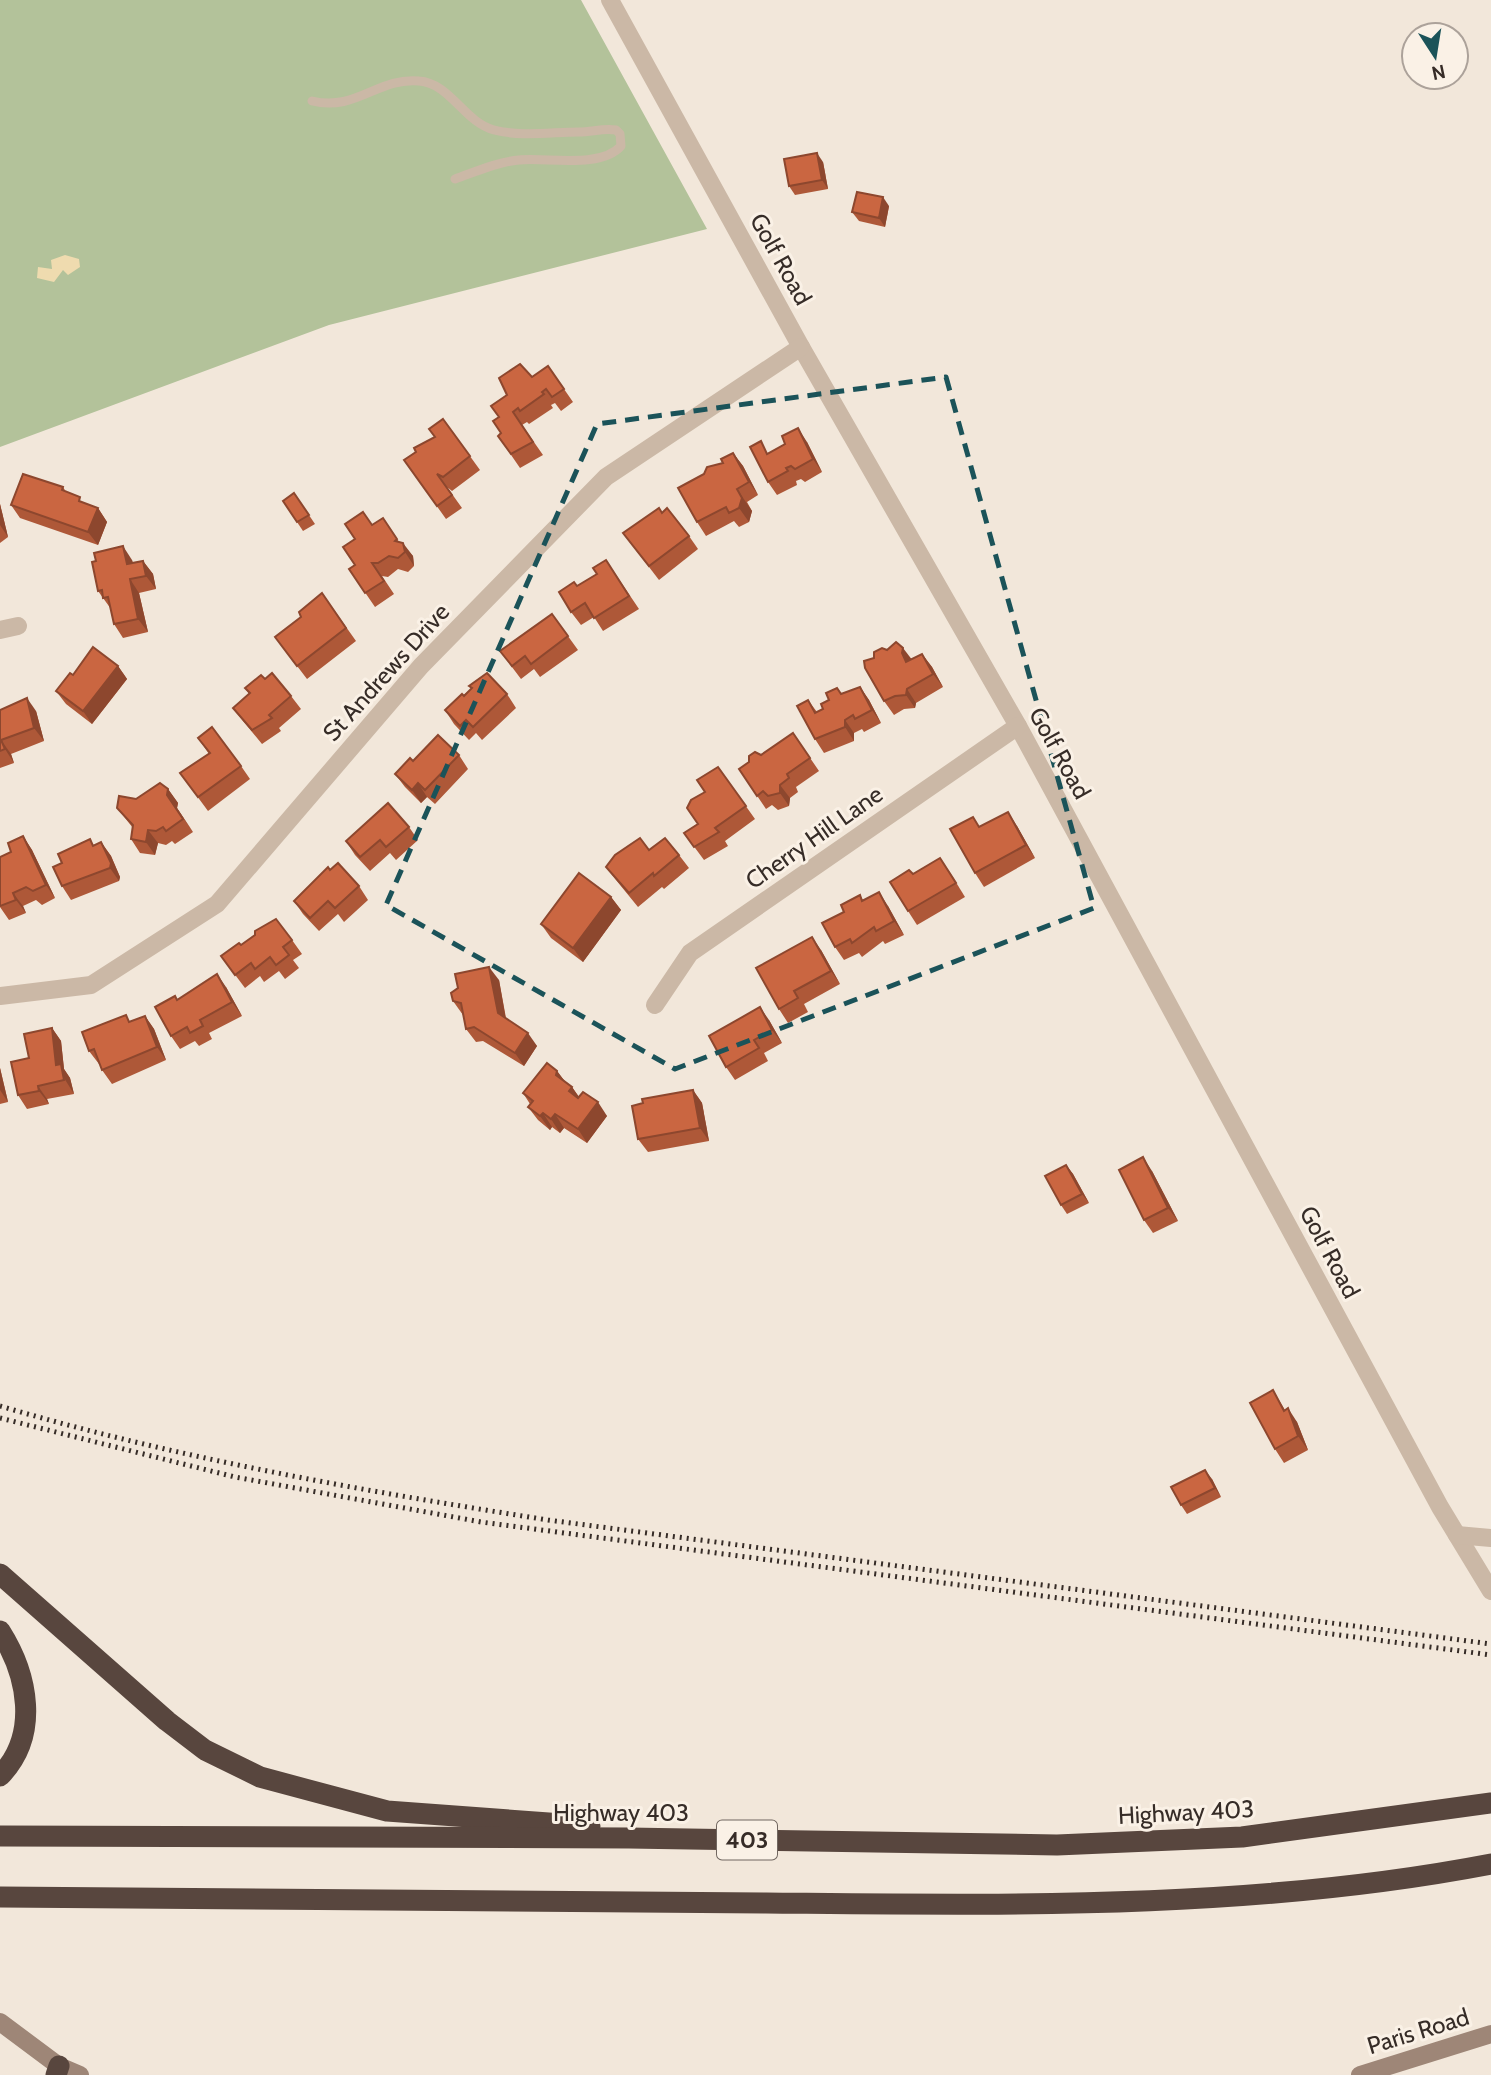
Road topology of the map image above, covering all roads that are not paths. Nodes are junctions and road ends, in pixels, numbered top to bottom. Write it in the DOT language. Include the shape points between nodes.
graph roads {
  1 [pos="610,0"];
  2 [pos="312,101"];
  3 [pos="455,179"];
  4 [pos="802,347"];
  5 [pos="18,626"];
  6 [pos="0,630"];
  7 [pos="1018,726"];
  8 [pos="0,996"];
  9 [pos="654,1005"];
  10 [pos="1457,1535"];
  11 [pos="1491,1538"];
  12 [pos="0,1574"];
  13 [pos="1491,1591"];
  14 [pos="0,1631"];
  15 [pos="0,1776"];
  16 [pos="1491,1802"];
  17 [pos="0,1836"];
  18 [pos="629,1838"];
  19 [pos="1491,1864"];
  20 [pos="0,1897"];
  21 [pos="0,2022"];
  22 [pos="1491,2034"];
  23 [pos="57,2071"];
  24 [pos="80,2075"];
  25 [pos="1360,2075"];
  1 -- 4 [label="street, Golf Road"];
  2 -- 3 [label="lane" via="341,104 392,82 424,81 480,125 492,129 580,132 605,128 617,130 622,140 617,151 606,155 565,161 519,160"];
  4 -- 7 [label="street, Golf Road"];
  4 -- 8 [label="street, St Andrews Drive" via="606,477 421,666 217,904 91,985"];
  5 -- 6 [label="street"];
  7 -- 9 [label="street, Cherry Hill Lane" via="690,953"];
  7 -- 10 [label="street, Golf Road"];
  10 -- 11 [label="street"];
  10 -- 13 [label="street, Golf Road"];
  12 -- 18 [label="highway" via="167,1721 205,1750 260,1777 387,1811 588,1825"];
  14 -- 15 [label="highway" via="21,1673 27,1714 20,1747"];
  16 -- 18 [label="highway, Highway 403 / 403" via="1242,1837 1070,1844"];
  17 -- 18 [label="highway, Highway 403 / 403"];
  19 -- 20 [label="highway" via="1402,1881 1199,1900 901,1904"];
  21 -- 23 [label="main road"];
  22 -- 25 [label="main road, Paris Road"];
  23 -- 24 [label="main road"];
}
